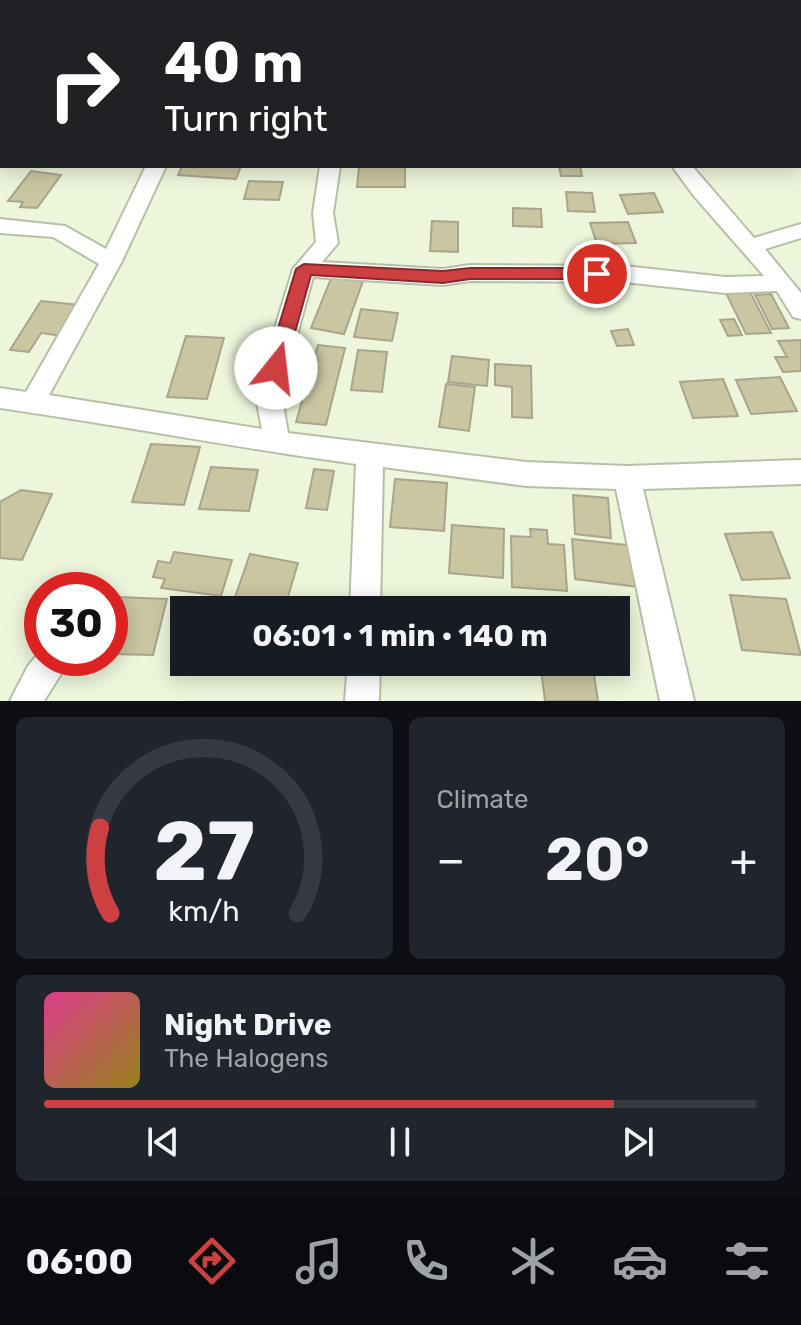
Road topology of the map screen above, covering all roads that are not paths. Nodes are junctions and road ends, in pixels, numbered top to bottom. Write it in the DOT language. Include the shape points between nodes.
graph roads {
  1 [pos="155,168"];
  2 [pos="330,168"];
  3 [pos="683,168"];
  4 [pos="0,226"];
  5 [pos="801,231"];
  6 [pos="751,246"];
  7 [pos="111,261"];
  8 [pos="304,269"];
  9 [pos="783,283"];
  10 [pos="801,311"];
  11 [pos="0,398"];
  12 [pos="32,403"];
  13 [pos="277,442"];
  14 [pos="370,454"];
  15 [pos="801,472"];
  16 [pos="627,478"];
  17 [pos="365,596"];
  18 [pos="40,676"];
  19 [pos="363,676"];
  20 [pos="27,701"];
  21 [pos="362,701"];
  22 [pos="677,701"];
  1 -- 7 [label="street"];
  2 -- 8 [label="street" via="323,213 327,243"];
  3 -- 6 [label="street"];
  4 -- 7 [label="street" via="58,231"];
  5 -- 6 [label="street"];
  6 -- 9 [label="street"];
  7 -- 12 [label="street"];
  8 -- 9 [label="street" via="443,277 624,274 725,285"];
  8 -- 13 [label="street" via="268,393"];
  9 -- 10 [label="street"];
  11 -- 12 [label="street"];
  12 -- 13 [label="street"];
  13 -- 14 [label="street"];
  14 -- 16 [label="street" via="526,474"];
  14 -- 17 [label="street"];
  15 -- 16 [label="street"];
  16 -- 22 [label="street"];
  18 -- 20 [label="street"];
  19 -- 21 [label="street"];
}
